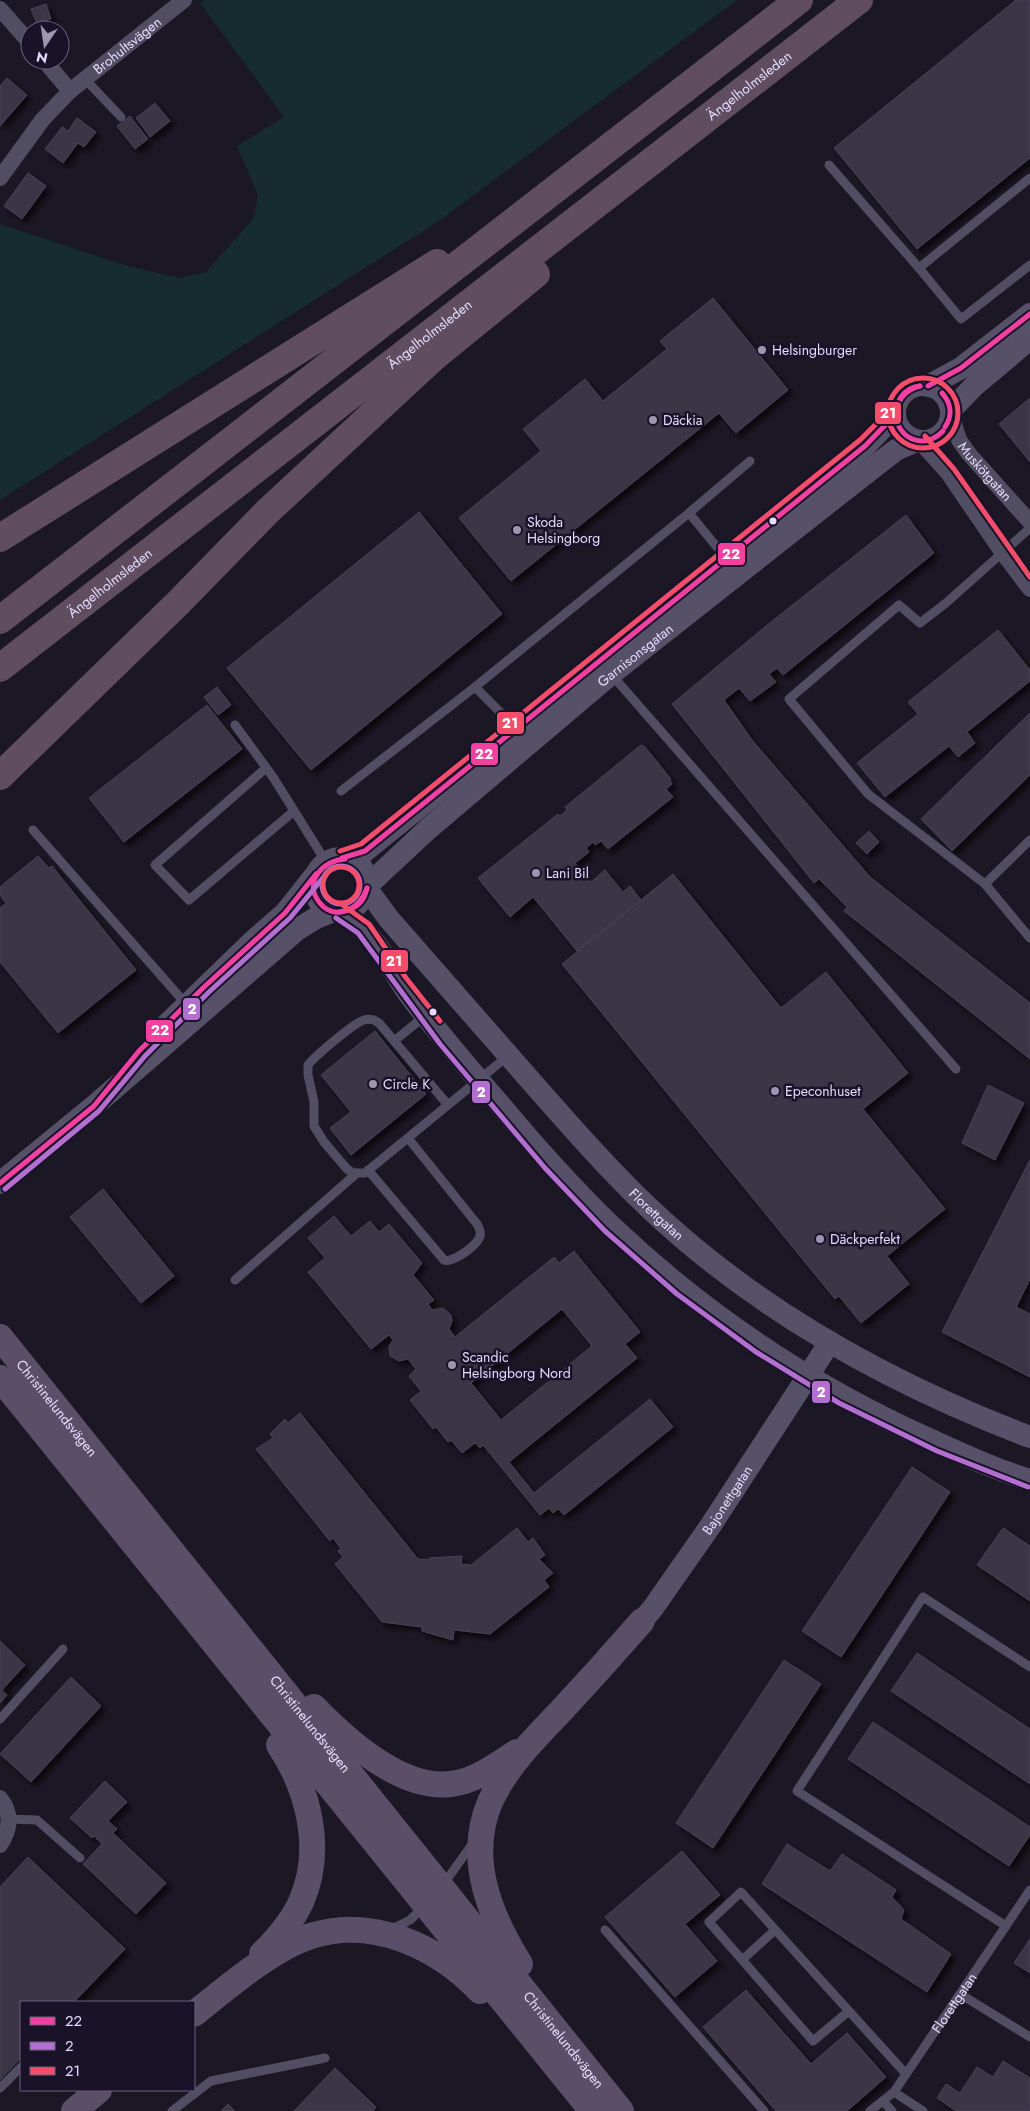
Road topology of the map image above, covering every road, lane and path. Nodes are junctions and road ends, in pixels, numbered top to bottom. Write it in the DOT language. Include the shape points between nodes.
graph roads {
  1 [pos="184,0"];
  2 [pos="799,0"];
  3 [pos="859,0"];
  4 [pos="0,9"];
  5 [pos="20,32"];
  6 [pos="52,70"];
  7 [pos="85,78"];
  8 [pos="70,91"];
  9 [pos="733,99"];
  10 [pos="121,118"];
  11 [pos="829,165"];
  12 [pos="0,178"];
  13 [pos="1030,178"];
  14 [pos="521,216"];
  15 [pos="1030,265"];
  16 [pos="919,268"];
  17 [pos="1030,314"];
  18 [pos="1030,339"];
  19 [pos="928,386"];
  20 [pos="951,412"];
  21 [pos="895,415"];
  22 [pos="917,441"];
  23 [pos="750,461"];
  24 [pos="689,513"];
  25 [pos="1030,522"];
  26 [pos="1030,528"];
  27 [pos="0,538"];
  28 [pos="1002,552"];
  29 [pos="726,557"];
  30 [pos="1030,589"];
  31 [pos="0,620"];
  32 [pos="0,668"];
  33 [pos="611,674"];
  34 [pos="475,687"];
  35 [pos="504,716"];
  36 [pos="235,725"];
  37 [pos="266,768"];
  38 [pos="0,776"];
  39 [pos="341,791"];
  40 [pos="294,811"];
  41 [pos="33,830"];
  42 [pos="1030,840"];
  43 [pos="328,865"];
  44 [pos="985,884"];
  45 [pos="367,887"];
  46 [pos="337,912"];
  47 [pos="1030,938"];
  48 [pos="186,1005"];
  49 [pos="426,1016"];
  50 [pos="394,1041"];
  51 [pos="509,1055"];
  52 [pos="956,1069"];
  53 [pos="479,1080"];
  54 [pos="448,1105"];
  55 [pos="94,1106"];
  56 [pos="408,1138"];
  57 [pos="368,1170"];
  58 [pos="357,1174"];
  59 [pos="0,1184"];
  60 [pos="235,1280"];
  61 [pos="0,1337"];
  62 [pos="830,1342"];
  63 [pos="809,1376"];
  64 [pos="0,1378"];
  65 [pos="1030,1437"];
  66 [pos="1030,1480"];
  67 [pos="179,1561"];
  68 [pos="642,1621"];
  69 [pos="206,1636"];
  70 [pos="63,1649"];
  71 [pos="1030,1667"];
  72 [pos="0,1719"];
  73 [pos="528,1745"];
  74 [pos="0,1798"];
  75 [pos="9,1819"];
  76 [pos="483,1828"];
  77 [pos="0,1845"];
  78 [pos="80,1858"];
  79 [pos="1030,1890"];
  80 [pos="434,1895"];
  81 [pos="1006,1926"];
  82 [pos="605,1930"];
  83 [pos="775,1930"];
  84 [pos="380,1933"];
  85 [pos="742,1960"];
  86 [pos="240,1978"];
  87 [pos="960,1994"];
  88 [pos="849,2011"];
  89 [pos="195,2013"];
  90 [pos="1030,2037"];
  91 [pos="325,2058"];
  92 [pos="20,2068"];
  93 [pos="586,2068"];
  94 [pos="906,2074"];
  95 [pos="0,2088"];
  96 [pos="98,2091"];
  97 [pos="894,2092"];
  98 [pos="883,2100"];
  99 [pos="74,2111"];
  100 [pos="172,2111"];
  101 [pos="591,2111"];
  102 [pos="621,2111"];
  103 [pos="764,2111"];
  104 [pos="870,2111"];
  105 [pos="892,2111"];
  106 [pos="923,2111"];
  1 -- 7 [label="street, Brohultsvägen"];
  2 -- 14 [label="highway"];
  3 -- 9 [label="highway, Ängelholmsleden"];
  4 -- 5 [label="street"];
  6 -- 8 [label="street"];
  7 -- 8 [label="street, Brohultsvägen"];
  7 -- 10 [label="lane"];
  8 -- 12 [label="street, Brohultsvägen" via="44,119"];
  9 -- 32 [label="highway, Ängelholmsleden"];
  9 -- 38 [label="highway" via="649,182 418,372 268,511"];
  11 -- 16 [label="lane"];
  13 -- 16 [label="lane"];
  14 -- 27 [label="highway" via="413,276"];
  14 -- 31 [label="highway"];
  15 -- 16 [label="lane" via="961,319"];
  17 -- 19 [label="street, Garnisonsgatan" via="961,368"];
  18 -- 20 [label="street, Garnisonsgatan" via="975,385"];
  19 -- 20 [label="street" via="941,392"];
  19 -- 21 [label="street, Garnisonsgatan" via="904,392"];
  20 -- 22 [label="street, Garnisonsgatan" via="941,435"];
  20 -- 25 [label="street, Muskötgatan" via="960,440 969,454"];
  21 -- 22 [label="street" via="904,434"];
  21 -- 29 [label="street, Garnisonsgatan" via="865,446"];
  22 -- 28 [label="street" via="948,473"];
  22 -- 33 [label="street, Garnisonsgatan" via="878,463"];
  23 -- 24 [label="lane"];
  24 -- 29 [label="lane"];
  24 -- 34 [label="lane"];
  26 -- 28 [label="lane"];
  28 -- 30 [label="street"];
  28 -- 44 [label="lane" via="920,623 899,605 789,699 868,794"];
  29 -- 43 [label="street, Garnisonsgatan" via="365,851"];
  33 -- 45 [label="street, Garnisonsgatan" via="428,829"];
  33 -- 52 [label="lane"];
  34 -- 35 [label="lane"];
  34 -- 39 [label="lane"];
  36 -- 37 [label="lane"];
  37 -- 40 [label="lane"];
  37 -- 40 [label="lane" via="156,865 189,900"];
  40 -- 43 [label="lane"];
  41 -- 48 [label="lane"];
  42 -- 44 [label="lane"];
  43 -- 45 [label="street" via="354,862 362,869"];
  43 -- 46 [label="street" via="314,882 316,896 324,906"];
  43 -- 48 [label="street, Garnisonsgatan" via="285,913"];
  44 -- 47 [label="lane"];
  45 -- 46 [label="street, Garnisonsgatan" via="361,903 348,911"];
  45 -- 51 [label="street, Florettgatan" via="389,919"];
  46 -- 49 [label="street" via="363,928"];
  46 -- 55 [label="street, Garnisonsgatan" via="316,918 298,929"];
  48 -- 55 [label="street, Garnisonsgatan" via="139,1051"];
  49 -- 50 [label="lane"];
  49 -- 53 [label="street"];
  50 -- 54 [label="lane"];
  50 -- 58 [label="lane" via="376,1020 364,1020 308,1065 316,1131 346,1170"];
  51 -- 53 [label="lane"];
  51 -- 62 [label="street, Florettgatan" via="646,1206 742,1284"];
  53 -- 54 [label="lane"];
  53 -- 63 [label="street" via="547,1160 641,1253 713,1311"];
  54 -- 56 [label="lane"];
  55 -- 59 [label="street, Garnisonsgatan"];
  56 -- 57 [label="lane"];
  56 -- 57 [label="lane" via="478,1224 478,1241 450,1261 440,1258"];
  57 -- 58 [label="lane"];
  58 -- 60 [label="lane"];
  61 -- 67 [label="main road, Christinelundsvägen"];
  62 -- 63 [label="street, Bajonettgatan"];
  62 -- 65 [label="street, Florettgatan" via="923,1393"];
  63 -- 66 [label="street" via="890,1422"];
  63 -- 68 [label="street, Bajonettgatan" via="711,1525"];
  64 -- 69 [label="main road, Christinelundsvägen"];
  67 -- 73 [label="main road" via="328,1721 371,1757 395,1770 434,1785 453,1784 491,1769"];
  67 -- 80 [label="main road, Christinelundsvägen"];
  68 -- 73 [label="main road"];
  69 -- 80 [label="main road, Christinelundsvägen"];
  69 -- 86 [label="main road" via="295,1771 309,1816 312,1840 310,1873 301,1904 276,1940"];
  70 -- 72 [label="lane"];
  71 -- 81 [label="lane" via="923,1597 797,1790"];
  73 -- 76 [label="main road" via="496,1791"];
  74 -- 75 [label="street" via="8,1809"];
  75 -- 77 [label="street" via="7,1833"];
  75 -- 78 [label="lane" via="37,1820"];
  76 -- 80 [label="lane" via="463,1860"];
  76 -- 93 [label="main road" via="481,1869 486,1898 496,1923"];
  79 -- 81 [label="lane, Florettgatan"];
  80 -- 84 [label="lane" via="410,1920"];
  80 -- 93 [label="main road, Christinelundsvägen"];
  80 -- 101 [label="main road, Christinelundsvägen"];
  81 -- 87 [label="lane, Florettgatan"];
  82 -- 103 [label="lane"];
  83 -- 85 [label="lane"];
  83 -- 85 [label="lane" via="741,1892 709,1922"];
  83 -- 88 [label="lane"];
  84 -- 86 [label="main road" via="345,1930 310,1936"];
  84 -- 101 [label="main road" via="419,1946 443,1959 473,1984"];
  85 -- 88 [label="lane" via="813,2041"];
  86 -- 89 [label="main road"];
  87 -- 90 [label="lane"];
  87 -- 94 [label="lane, Florettgatan"];
  88 -- 94 [label="lane"];
  91 -- 100 [label="lane" via="211,2081"];
  92 -- 95 [label="lane"];
  93 -- 102 [label="main road, Christinelundsvägen"];
  94 -- 97 [label="lane, Florettgatan"];
  96 -- 99 [label="main road"];
  97 -- 98 [label="lane, Florettgatan"];
  97 -- 106 [label="lane"];
  98 -- 104 [label="lane, Florettgatan"];
  98 -- 105 [label="lane"];
}
